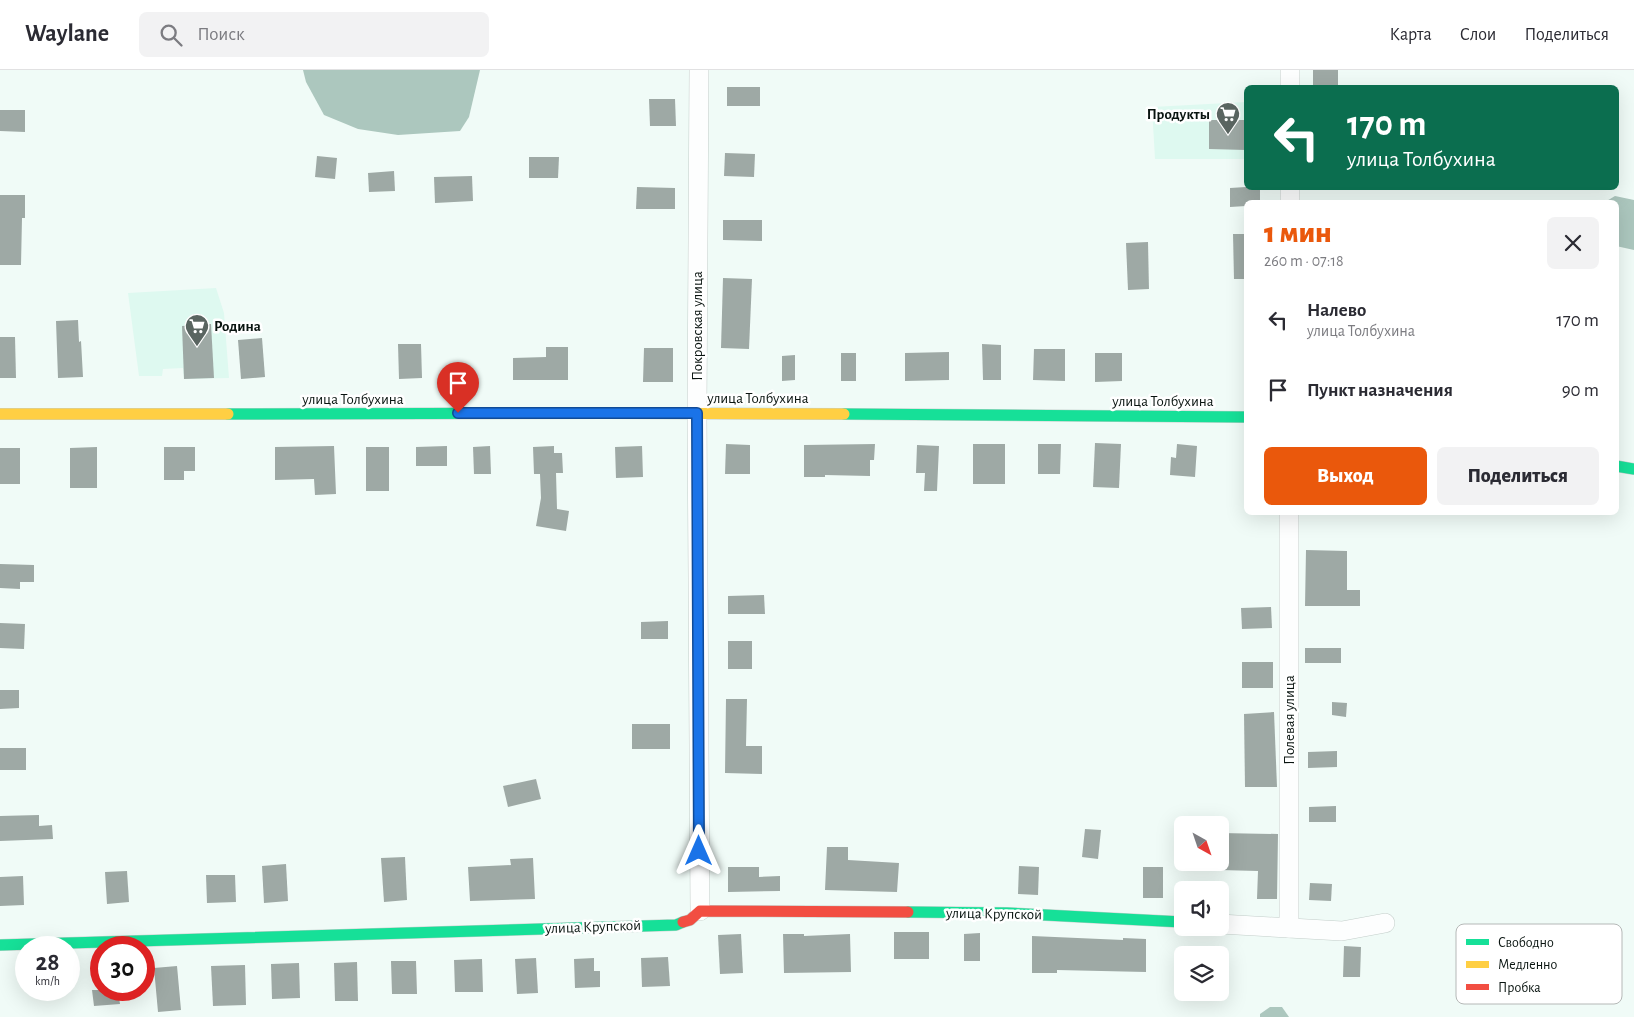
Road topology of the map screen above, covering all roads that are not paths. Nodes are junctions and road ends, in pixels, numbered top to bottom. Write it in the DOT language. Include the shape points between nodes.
graph roads {
  1 [pos="699,70"];
  2 [pos="1290,70"];
  3 [pos="1290,85"];
  4 [pos="697,413"];
  5 [pos="0,414"];
  6 [pos="1244,417"];
  7 [pos="1619,466"];
  8 [pos="1634,469"];
  9 [pos="1289,515"];
  10 [pos="700,911"];
  11 [pos="1174,922"];
  12 [pos="1385,923"];
  13 [pos="1229,925"];
  14 [pos="1289,928"];
  15 [pos="0,945"];
  1 -- 4 [label="street, Покровская улица"];
  2 -- 3 [label="street"];
  4 -- 5 [label="main road, улица Толбухина"];
  4 -- 6 [label="main road, улица Толбухина"];
  4 -- 10 [label="street, Покровская улица"];
  7 -- 8 [label="main road"];
  9 -- 14 [label="street, Полевая улица"];
  10 -- 11 [label="main road, улица Крупской" via="1007,913"];
  10 -- 15 [label="main road, улица Крупской" via="690,920 676,924"];
  12 -- 14 [label="street" via="1342,931"];
  13 -- 14 [label="street"];
}
